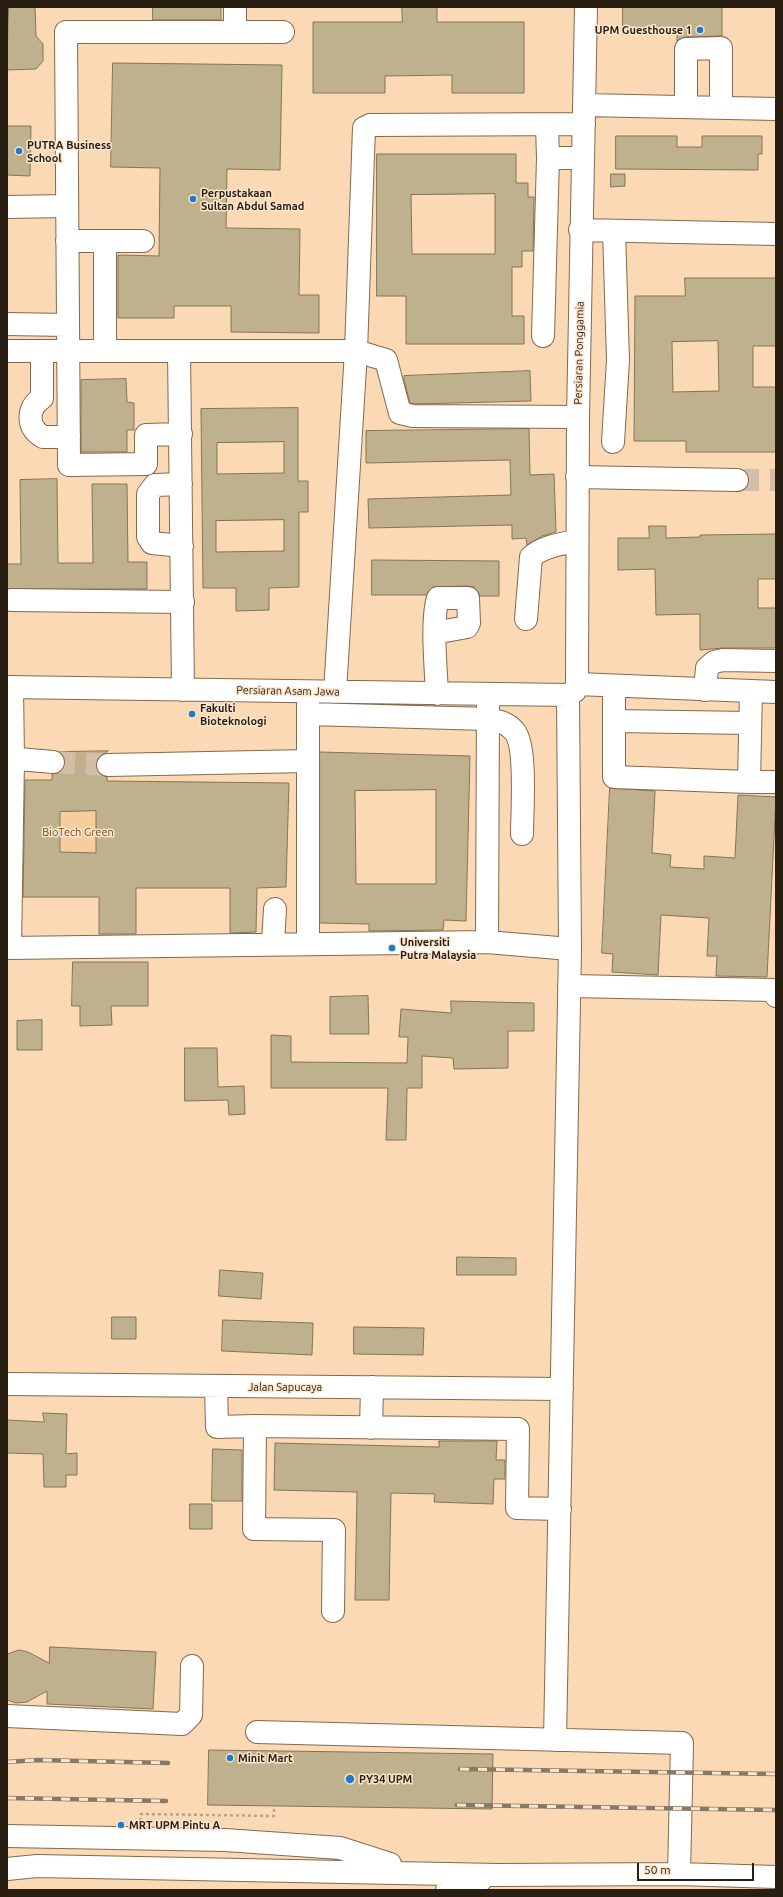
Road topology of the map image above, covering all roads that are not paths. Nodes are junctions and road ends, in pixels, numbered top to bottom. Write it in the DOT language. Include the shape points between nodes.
graph roads {
  1 [pos="235,7"];
  2 [pos="586,7"];
  3 [pos="235,32"];
  4 [pos="283,32"];
  5 [pos="686,107"];
  6 [pos="721,108"];
  7 [pos="776,109"];
  8 [pos="584,115"];
  9 [pos="547,125"];
  10 [pos="548,158"];
  11 [pos="583,158"];
  12 [pos="67,206"];
  13 [pos="7,207"];
  14 [pos="580,230"];
  15 [pos="614,231"];
  16 [pos="776,234"];
  17 [pos="67,241"];
  18 [pos="105,241"];
  19 [pos="143,242"];
  20 [pos="7,324"];
  21 [pos="67,325"];
  22 [pos="543,336"];
  23 [pos="42,350"];
  24 [pos="105,350"];
  25 [pos="7,351"];
  26 [pos="67,351"];
  27 [pos="179,351"];
  28 [pos="356,351"];
  29 [pos="578,417"];
  30 [pos="181,434"];
  31 [pos="69,437"];
  32 [pos="614,442"];
  33 [pos="577,477"];
  34 [pos="737,480"];
  35 [pos="181,484"];
  36 [pos="577,541"];
  37 [pos="182,546"];
  38 [pos="11,600"];
  39 [pos="183,602"];
  40 [pos="526,619"];
  41 [pos="435,628"];
  42 [pos="776,661"];
  43 [pos="614,686"];
  44 [pos="10,687"];
  45 [pos="184,690"];
  46 [pos="572,690"];
  47 [pos="705,690"];
  48 [pos="751,691"];
  49 [pos="308,692"];
  50 [pos="335,692"];
  51 [pos="776,692"];
  52 [pos="436,694"];
  53 [pos="488,694"];
  54 [pos="308,714"];
  55 [pos="488,718"];
  56 [pos="614,721"];
  57 [pos="750,723"];
  58 [pos="10,759"];
  59 [pos="308,761"];
  60 [pos="53,762"];
  61 [pos="108,765"];
  62 [pos="749,782"];
  63 [pos="776,782"];
  64 [pos="522,834"];
  65 [pos="275,909"];
  66 [pos="487,942"];
  67 [pos="273,943"];
  68 [pos="308,944"];
  69 [pos="8,948"];
  70 [pos="570,949"];
  71 [pos="569,986"];
  72 [pos="776,996"];
  73 [pos="7,1384"];
  74 [pos="216,1386"];
  75 [pos="372,1387"];
  76 [pos="562,1388"];
  77 [pos="256,1426"];
  78 [pos="371,1428"];
  79 [pos="560,1509"];
  80 [pos="333,1611"];
  81 [pos="192,1666"];
  82 [pos="7,1716"];
  83 [pos="257,1732"];
  84 [pos="555,1740"];
  85 [pos="7,1836"];
  86 [pos="7,1855"];
  87 [pos="37,1866"];
  88 [pos="7,1869"];
  89 [pos="679,1874"];
  90 [pos="776,1877"];
  91 [pos="448,1881"];
  92 [pos="541,1882"];
  1 -- 3 [label="street"];
  2 -- 8 [label="street, Persiaran Ponggamia"];
  3 -- 4 [label="street"];
  3 -- 12 [label="street" via="66,32"];
  5 -- 6 [label="street"];
  5 -- 6 [label="street" via="686,49 721,48"];
  5 -- 8 [label="street"];
  6 -- 7 [label="street"];
  8 -- 9 [label="street"];
  8 -- 11 [label="street, Persiaran Ponggamia"];
  9 -- 10 [label="street"];
  9 -- 28 [label="street" via="370,124 364,128"];
  10 -- 11 [label="street"];
  10 -- 22 [label="street"];
  11 -- 14 [label="street, Persiaran Ponggamia"];
  12 -- 13 [label="street"];
  12 -- 17 [label="street"];
  14 -- 15 [label="street"];
  14 -- 29 [label="street, Persiaran Ponggamia"];
  15 -- 16 [label="street"];
  15 -- 32 [label="street" via="618,360"];
  17 -- 18 [label="street"];
  17 -- 21 [label="street"];
  18 -- 19 [label="street"];
  18 -- 24 [label="street"];
  20 -- 21 [label="street"];
  21 -- 26 [label="street"];
  23 -- 25 [label="street"];
  23 -- 26 [label="street"];
  23 -- 31 [label="street" via="42,398 30,414 32,426 42,437"];
  24 -- 26 [label="street"];
  24 -- 27 [label="street"];
  26 -- 31 [label="street"];
  27 -- 28 [label="street"];
  27 -- 30 [label="street"];
  28 -- 29 [label="street" via="386,360 400,413 414,416"];
  28 -- 50 [label="street"];
  29 -- 33 [label="street, Persiaran Ponggamia"];
  30 -- 31 [label="street" via="146,435 146,464 69,465"];
  30 -- 35 [label="street"];
  33 -- 34 [label="street"];
  33 -- 36 [label="street, Persiaran Ponggamia"];
  35 -- 37 [label="street"];
  35 -- 37 [label="street" via="155,485 148,494 148,537 152,543"];
  36 -- 40 [label="street" via="552,546 531,557"];
  36 -- 46 [label="street, Persiaran Ponggamia"];
  37 -- 39 [label="street"];
  38 -- 39 [label="street"];
  39 -- 45 [label="street"];
  41 -- 52 [label="street"];
  42 -- 47 [label="street" via="714,662 707,668"];
  43 -- 46 [label="street, Persiaran Asam Jawa"];
  43 -- 47 [label="street, Persiaran Asam Jawa"];
  43 -- 56 [label="street"];
  44 -- 45 [label="street, Persiaran Asam Jawa"];
  44 -- 58 [label="street"];
  45 -- 49 [label="street, Persiaran Asam Jawa"];
  46 -- 53 [label="street, Persiaran Asam Jawa"];
  46 -- 70 [label="street, Persiaran Ponggamia"];
  47 -- 48 [label="street, Persiaran Asam Jawa"];
  48 -- 51 [label="street, Persiaran Asam Jawa"];
  48 -- 57 [label="street"];
  49 -- 50 [label="street, Persiaran Asam Jawa"];
  49 -- 54 [label="street"];
  50 -- 52 [label="street, Persiaran Asam Jawa"];
  52 -- 53 [label="street, Persiaran Asam Jawa"];
  53 -- 55 [label="street"];
  54 -- 55 [label="street"];
  54 -- 59 [label="street"];
  55 -- 64 [label="street" via="502,721 515,733 521,748"];
  55 -- 66 [label="street"];
  56 -- 57 [label="street"];
  56 -- 62 [label="street" via="614,777"];
  57 -- 62 [label="street"];
  58 -- 60 [label="street"];
  58 -- 69 [label="street"];
  59 -- 61 [label="street"];
  59 -- 68 [label="street"];
  62 -- 63 [label="street"];
  65 -- 67 [label="street"];
  66 -- 68 [label="street"];
  66 -- 70 [label="street"];
  67 -- 68 [label="street"];
  67 -- 69 [label="street"];
  70 -- 71 [label="street, Persiaran Ponggamia"];
  71 -- 72 [label="street" via="773,990"];
  71 -- 76 [label="street, Persiaran Ponggamia"];
  73 -- 74 [label="street, Jalan Sapucaya"];
  74 -- 75 [label="street, Jalan Sapucaya"];
  74 -- 77 [label="street" via="217,1428"];
  75 -- 76 [label="street, Jalan Sapucaya"];
  75 -- 78 [label="street"];
  76 -- 79 [label="street, Persiaran Ponggamia"];
  77 -- 78 [label="street"];
  77 -- 80 [label="street" via="254,1529 334,1530"];
  78 -- 79 [label="street" via="518,1430 518,1508"];
  79 -- 84 [label="street, Persiaran Ponggamia"];
  81 -- 82 [label="street" via="191,1715 182,1724"];
  83 -- 84 [label="street"];
  84 -- 89 [label="street" via="682,1743"];
  85 -- 91 [label="street" via="225,1840 340,1848"];
  86 -- 87 [label="street"];
  87 -- 88 [label="street"];
  87 -- 91 [label="street"];
  89 -- 90 [label="street"];
  89 -- 92 [label="street"];
  91 -- 92 [label="street" via="498,1875"];
}
